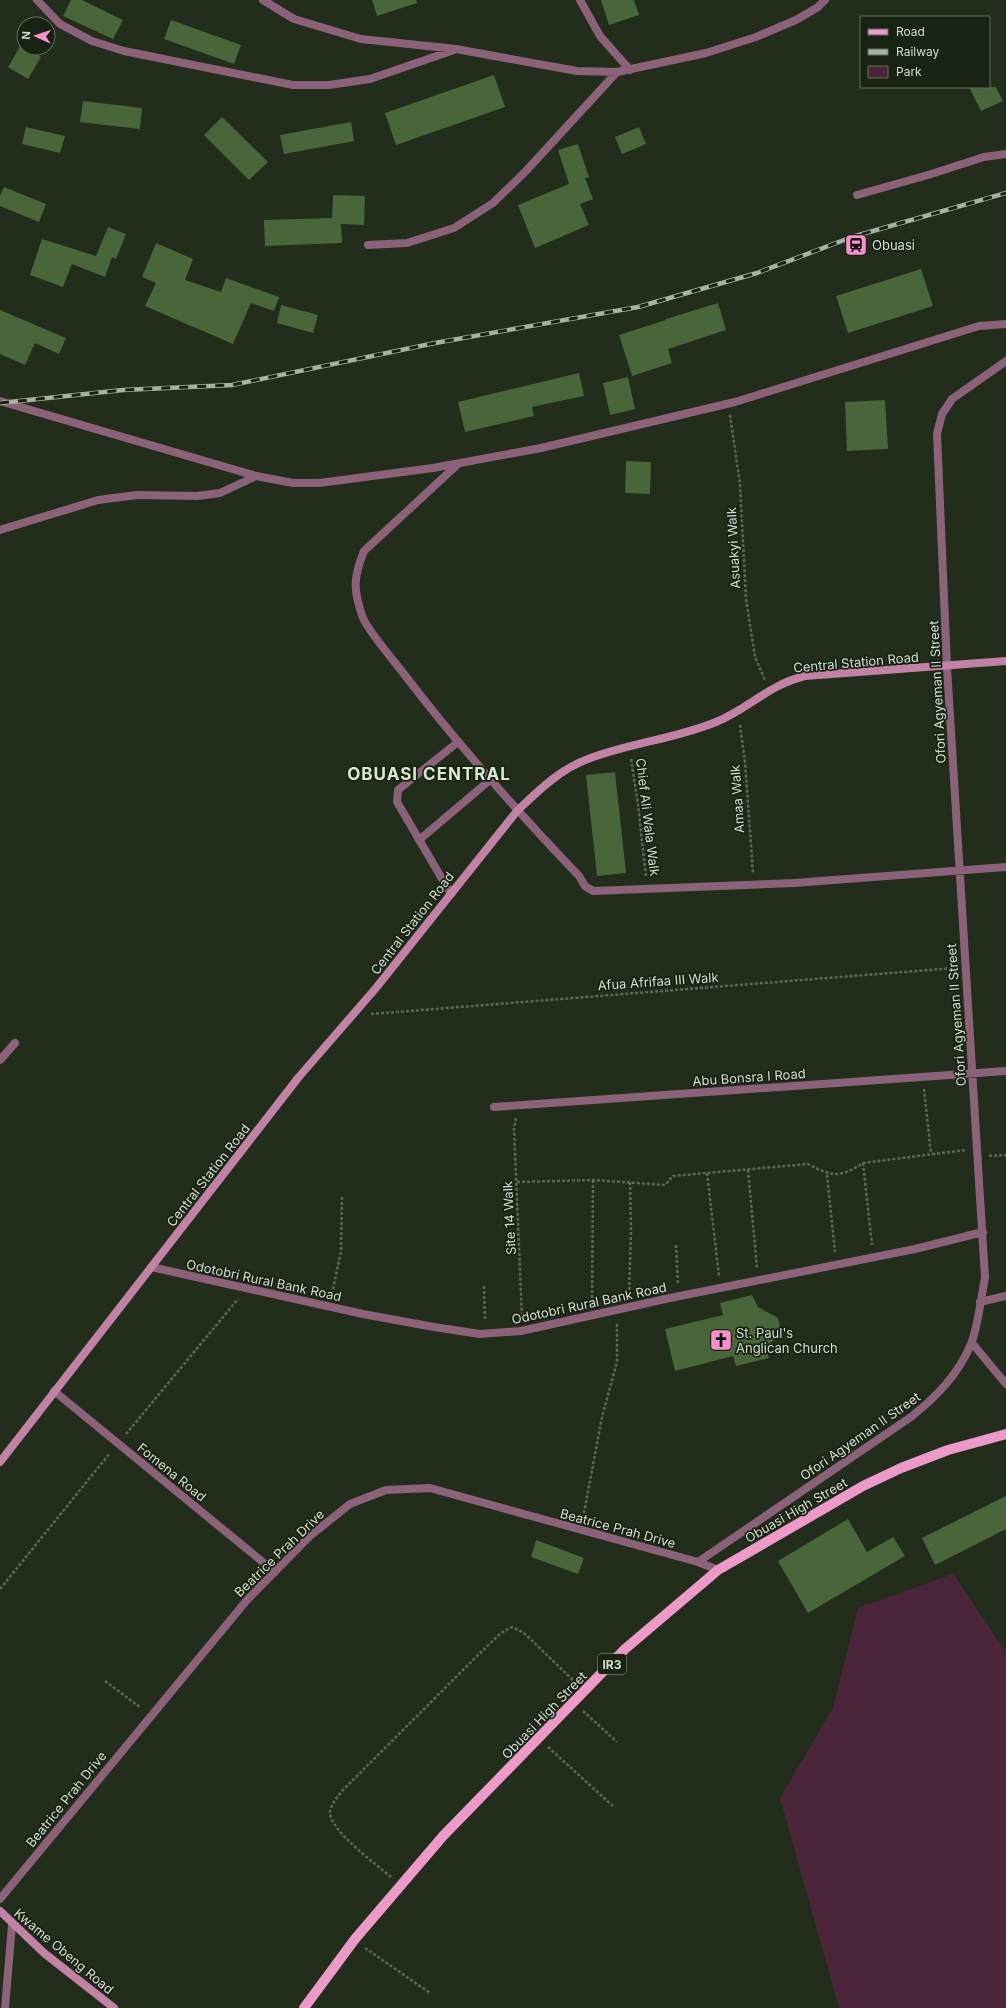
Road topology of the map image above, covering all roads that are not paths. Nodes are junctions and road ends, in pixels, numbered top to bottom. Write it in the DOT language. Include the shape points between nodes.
graph roads {
  1 [pos="37,0"];
  2 [pos="263,0"];
  3 [pos="580,0"];
  4 [pos="825,0"];
  5 [pos="456,49"];
  6 [pos="630,70"];
  7 [pos="617,72"];
  8 [pos="1006,154"];
  9 [pos="857,195"];
  10 [pos="368,245"];
  11 [pos="1006,324"];
  12 [pos="1006,361"];
  13 [pos="0,401"];
  14 [pos="459,463"];
  15 [pos="256,476"];
  16 [pos="0,530"];
  17 [pos="1006,661"];
  18 [pos="947,667"];
  19 [pos="458,742"];
  20 [pos="490,780"];
  21 [pos="517,811"];
  22 [pos="419,840"];
  23 [pos="1006,868"];
  24 [pos="959,870"];
  25 [pos="451,894"];
  26 [pos="15,1043"];
  27 [pos="0,1060"];
  28 [pos="1006,1071"];
  29 [pos="972,1073"];
  30 [pos="494,1107"];
  31 [pos="983,1232"];
  32 [pos="151,1267"];
  33 [pos="1006,1296"];
  34 [pos="980,1302"];
  35 [pos="972,1343"];
  36 [pos="1006,1384"];
  37 [pos="54,1391"];
  38 [pos="1006,1434"];
  39 [pos="0,1462"];
  40 [pos="698,1562"];
  41 [pos="718,1570"];
  42 [pos="275,1572"];
  43 [pos="0,1899"];
  44 [pos="0,1911"];
  45 [pos="12,1925"];
  46 [pos="5,2008"];
  47 [pos="114,2008"];
  48 [pos="304,2008"];
  1 -- 5 [label="street" via="60,24 92,41 124,51 293,85 329,85 370,79"];
  2 -- 5 [label="street" via="294,19 361,39"];
  3 -- 6 [label="street" via="600,36"];
  4 -- 6 [label="street" via="796,20 756,37 706,53"];
  5 -- 7 [label="street" via="577,71"];
  6 -- 7 [label="street"];
  7 -- 10 [label="street" via="493,203 454,228 407,243"];
  8 -- 9 [label="street" via="984,157"];
  11 -- 14 [label="street" via="979,326 729,403 541,448"];
  12 -- 18 [label="street, Ofori Agyeman II Street" via="952,399 942,414 938,434"];
  13 -- 15 [label="street"];
  14 -- 15 [label="street" via="319,483 293,483"];
  14 -- 19 [label="street" via="364,551 356,570 355,590 364,620"];
  15 -- 16 [label="street" via="220,493 197,496 137,495 98,500"];
  17 -- 18 [label="street, Central Station Road"];
  18 -- 21 [label="street, Central Station Road" via="805,676 788,680 738,712 714,723 587,759 564,771 541,788"];
  18 -- 24 [label="street, Ofori Agyeman II Street"];
  19 -- 20 [label="street"];
  19 -- 22 [label="street" via="398,790 397,802"];
  20 -- 21 [label="street"];
  20 -- 22 [label="street"];
  21 -- 24 [label="street" via="579,876 585,886 593,891 754,884"];
  21 -- 25 [label="street, Central Station Road"];
  22 -- 25 [label="street"];
  23 -- 24 [label="street"];
  24 -- 29 [label="street, Ofori Agyeman II Street"];
  25 -- 32 [label="street, Central Station Road" via="353,1015 298,1078"];
  26 -- 27 [label="street"];
  28 -- 29 [label="street, Abu Bonsra I Road"];
  29 -- 30 [label="street, Abu Bonsra I Road"];
  29 -- 31 [label="street, Ofori Agyeman II Street"];
  31 -- 32 [label="street, Odotobri Rural Bank Road" via="522,1331 486,1333 434,1327"];
  31 -- 34 [label="street, Ofori Agyeman II Street" via="985,1278"];
  32 -- 37 [label="street, Central Station Road"];
  33 -- 34 [label="street"];
  34 -- 35 [label="street, Ofori Agyeman II Street"];
  35 -- 36 [label="street"];
  35 -- 40 [label="street, Ofori Agyeman II Street" via="954,1376 936,1397 911,1417"];
  37 -- 39 [label="street, Central Station Road"];
  37 -- 42 [label="street, Fomena Road"];
  38 -- 41 [label="main road, Obuasi High Street / IR3" via="948,1450 870,1483"];
  40 -- 41 [label="street, Beatrice Prah Drive"];
  40 -- 42 [label="street, Beatrice Prah Drive" via="430,1488 386,1490 350,1504 310,1536"];
  41 -- 48 [label="main road, Obuasi High Street / IR3" via="626,1650 443,1836 354,1941"];
  42 -- 43 [label="street, Beatrice Prah Drive" via="247,1600"];
  44 -- 45 [label="street, Kwame Obeng Road"];
  45 -- 46 [label="street"];
  45 -- 47 [label="street, Kwame Obeng Road"];
}
